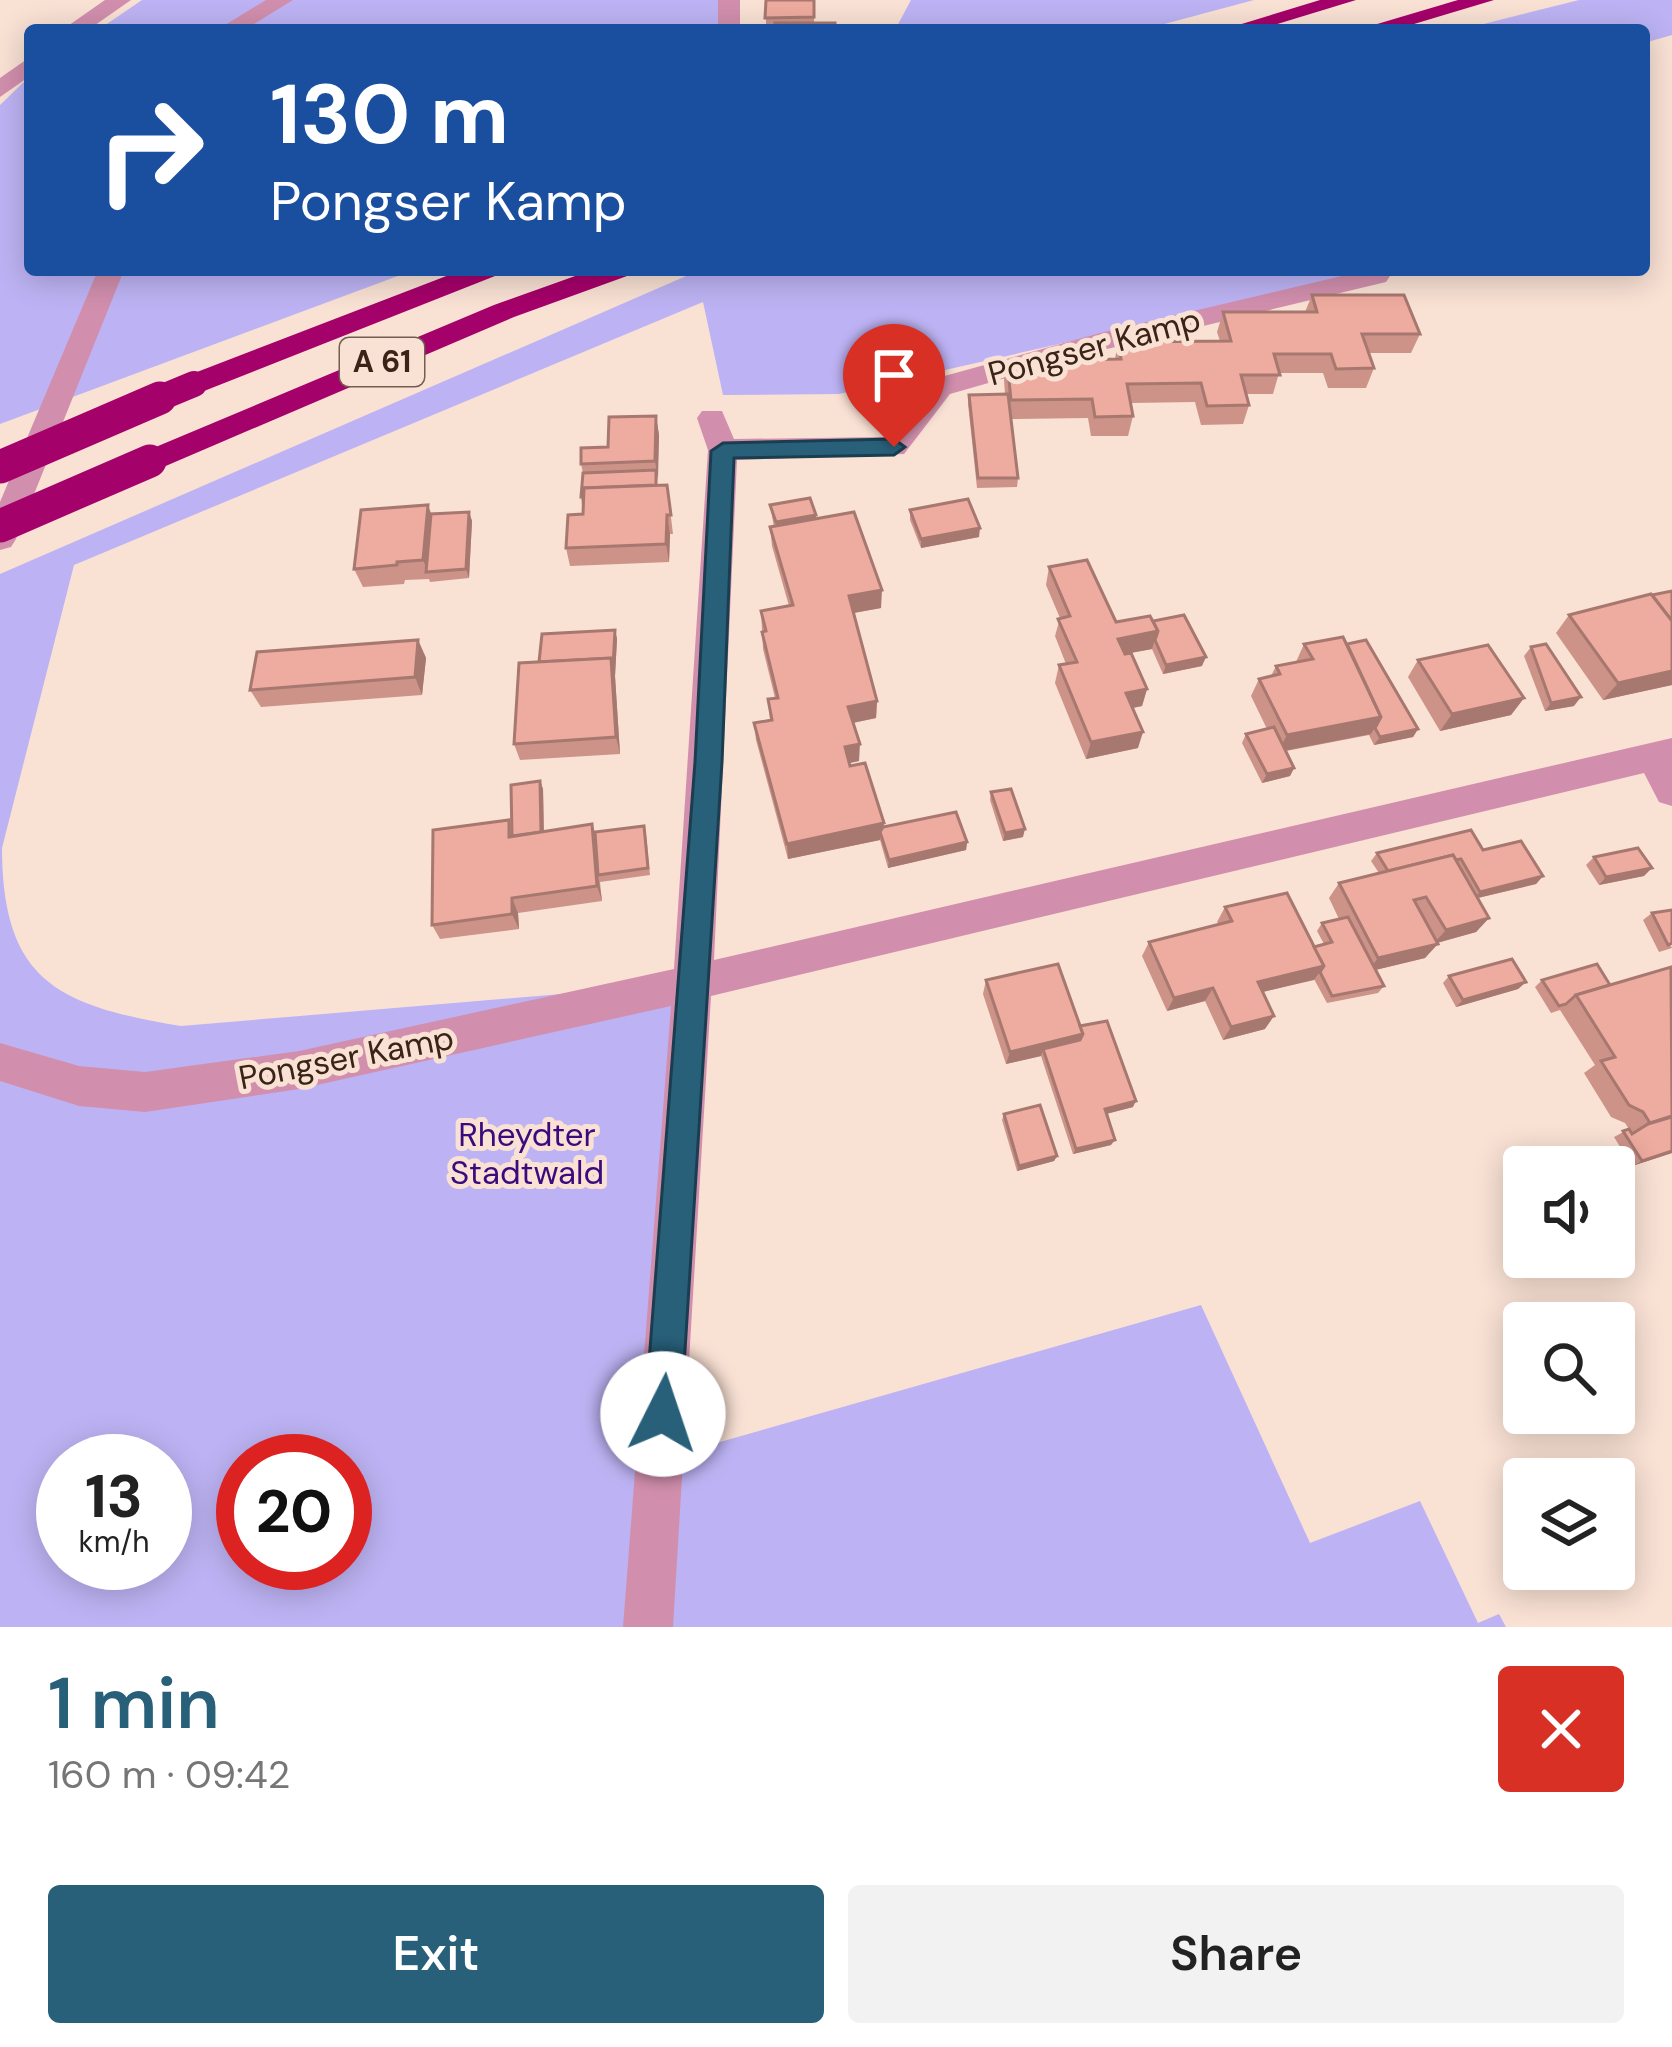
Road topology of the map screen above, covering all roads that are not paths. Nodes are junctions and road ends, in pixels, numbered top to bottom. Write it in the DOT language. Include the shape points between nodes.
graph roads {
  1 [pos="120,0"];
  2 [pos="282,0"];
  3 [pos="1345,0"];
  4 [pos="1483,0"];
  5 [pos="82,24"];
  6 [pos="239,24"];
  7 [pos="1255,24"];
  8 [pos="1391,24"];
  9 [pos="24,69"];
  10 [pos="0,91"];
  11 [pos="109,276"];
  12 [pos="471,276"];
  13 [pos="601,276"];
  14 [pos="1377,276"];
  15 [pos="0,467"];
  16 [pos="0,526"];
  17 [pos="0,538"];
  18 [pos="1662,754"];
  19 [pos="1672,791"];
  20 [pos="692,983"];
  21 [pos="0,1062"];
  22 [pos="648,1627"];
  1 -- 5 [label="street"];
  2 -- 6 [label="street"];
  3 -- 7 [label="highway"];
  4 -- 8 [label="highway"];
  9 -- 10 [label="street"];
  11 -- 17 [label="street"];
  12 -- 15 [label="highway, A 61, bridge"];
  13 -- 16 [label="highway, A 61, bridge"];
  14 -- 20 [label="street, Pongser Kamp" via="940,387 894,447 717,434"];
  18 -- 19 [label="street"];
  18 -- 20 [label="street, Pongser Kamp"];
  20 -- 21 [label="street, Pongser Kamp" via="299,1070 145,1093 79,1086"];
  20 -- 22 [label="street, Pongser Kamp"];
}
